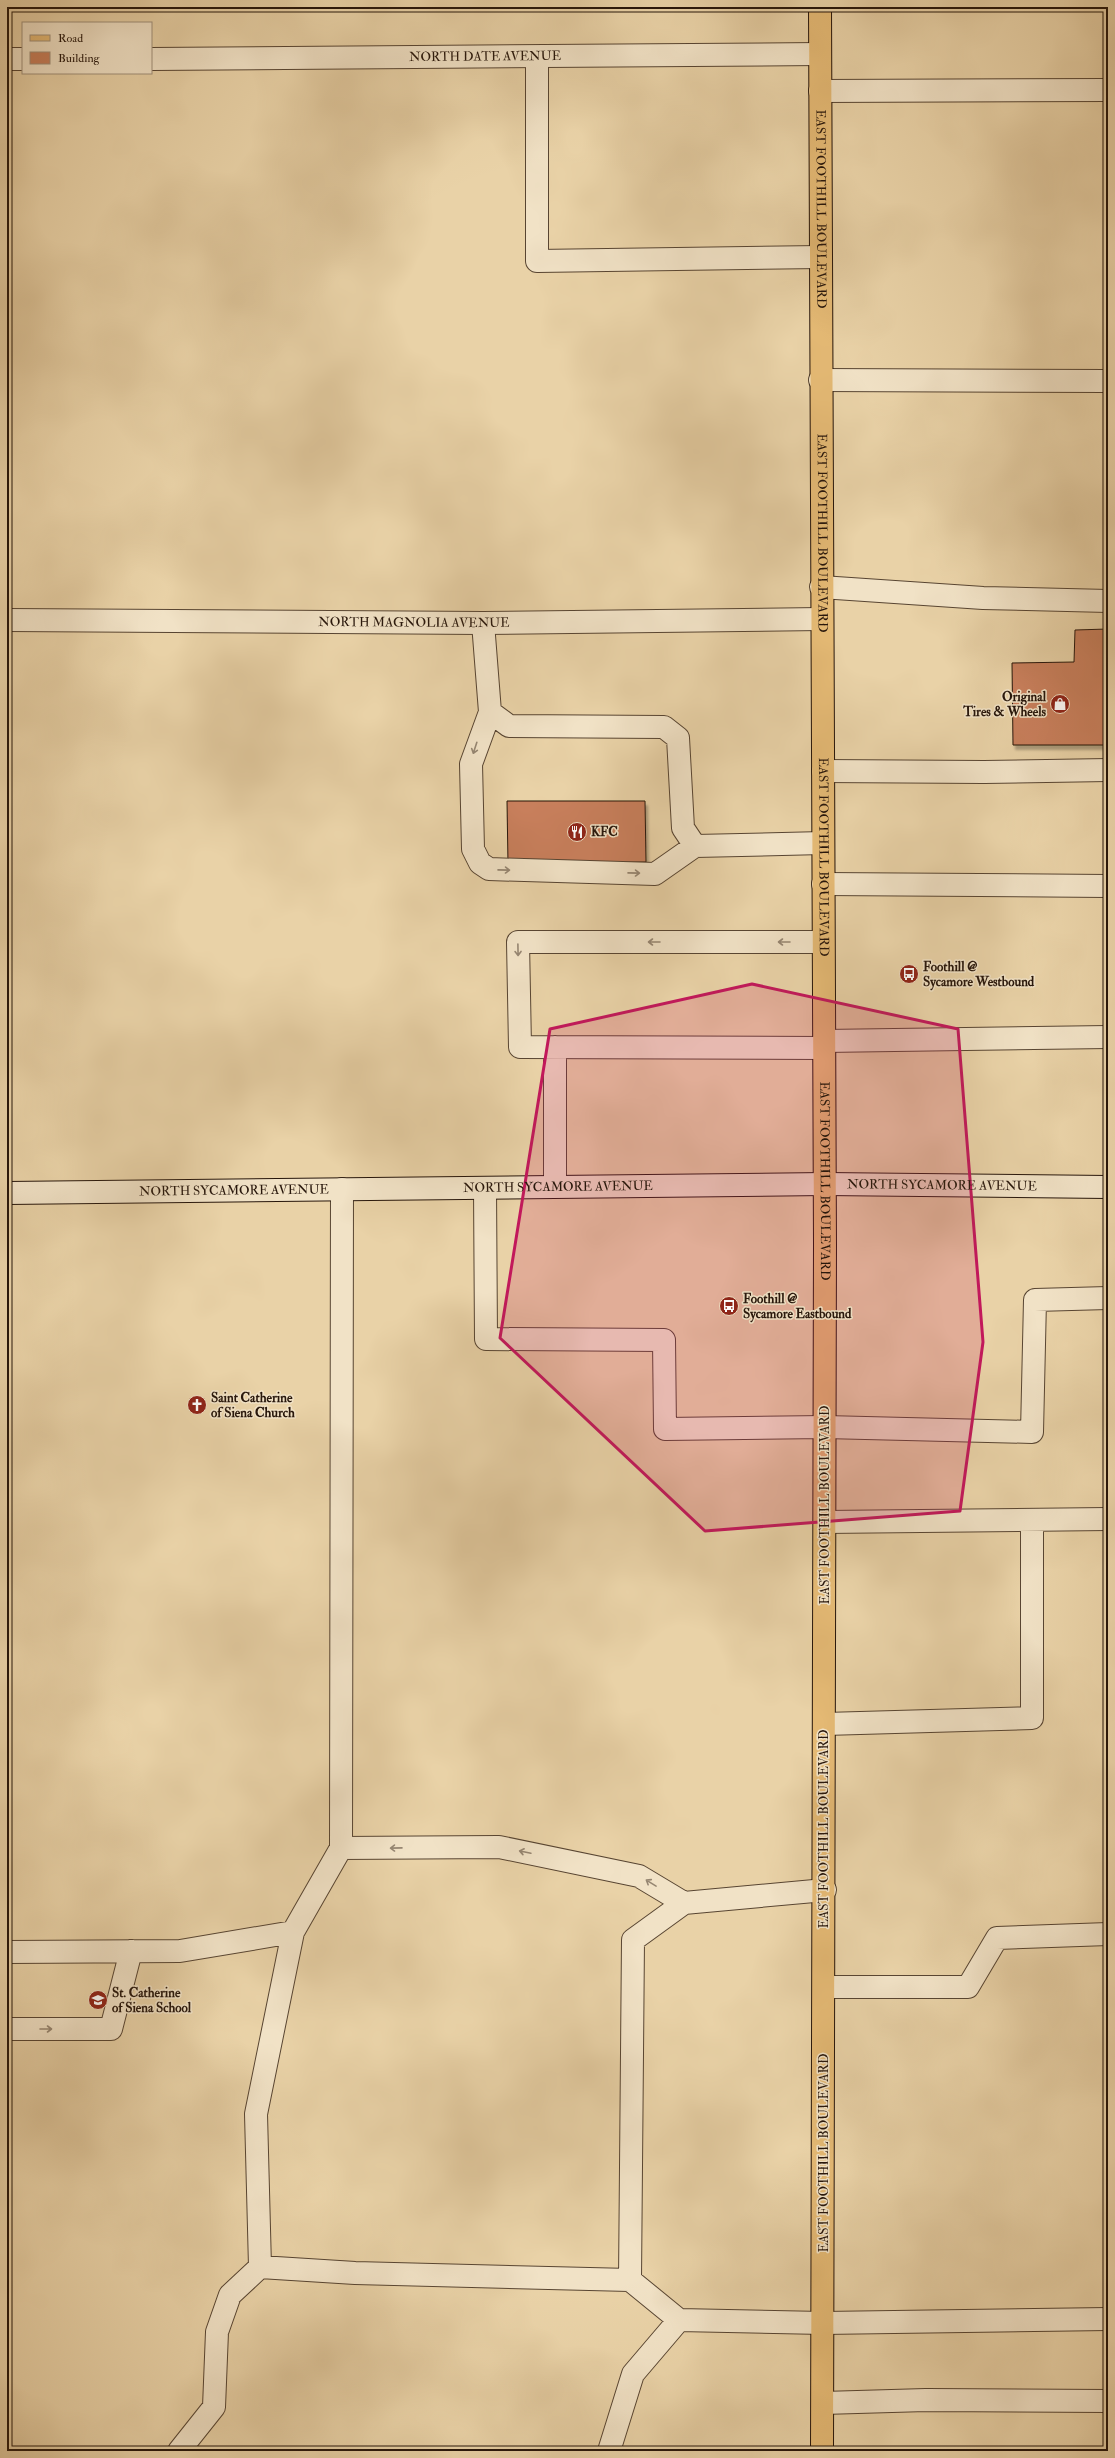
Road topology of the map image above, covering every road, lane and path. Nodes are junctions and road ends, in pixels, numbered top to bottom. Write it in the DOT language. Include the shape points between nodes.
graph roads {
  1 [pos="820,7"];
  2 [pos="820,54"];
  3 [pos="537,58"];
  4 [pos="7,59"];
  5 [pos="22,59"];
  6 [pos="152,59"];
  7 [pos="1108,90"];
  8 [pos="820,91"];
  9 [pos="820,257"];
  10 [pos="820,380"];
  11 [pos="1108,381"];
  12 [pos="821,587"];
  13 [pos="1108,601"];
  14 [pos="821,619"];
  15 [pos="7,620"];
  16 [pos="483,623"];
  17 [pos="490,712"];
  18 [pos="1108,770"];
  19 [pos="822,771"];
  20 [pos="822,843"];
  21 [pos="695,846"];
  22 [pos="823,884"];
  23 [pos="1108,886"];
  24 [pos="823,942"];
  25 [pos="1108,1037"];
  26 [pos="824,1045"];
  27 [pos="555,1047"];
  28 [pos="825,1184"];
  29 [pos="555,1186"];
  30 [pos="1108,1187"];
  31 [pos="485,1188"];
  32 [pos="342,1189"];
  33 [pos="7,1193"];
  34 [pos="1108,1298"];
  35 [pos="825,1427"];
  36 [pos="1108,1519"];
  37 [pos="1032,1520"];
  38 [pos="825,1522"];
  39 [pos="825,1724"];
  40 [pos="341,1848"];
  41 [pos="825,1890"];
  42 [pos="684,1903"];
  43 [pos="293,1932"];
  44 [pos="1108,1934"];
  45 [pos="131,1951"];
  46 [pos="7,1952"];
  47 [pos="824,1987"];
  48 [pos="7,2029"];
  49 [pos="260,2267"];
  50 [pos="630,2280"];
  51 [pos="1108,2319"];
  52 [pos="679,2320"];
  53 [pos="823,2323"];
  54 [pos="1108,2401"];
  55 [pos="822,2403"];
  56 [pos="179,2451"];
  57 [pos="608,2451"];
  58 [pos="822,2451"];
  1 -- 2 [label="main road, EAST FOOTHILL BOULEVARD"];
  2 -- 3 [label="street, NORTH DATE AVENUE"];
  2 -- 8 [label="main road, EAST FOOTHILL BOULEVARD"];
  3 -- 6 [label="street, NORTH DATE AVENUE"];
  3 -- 9 [label="street" via="537,261"];
  4 -- 5 [label="street"];
  7 -- 8 [label="street"];
  8 -- 9 [label="main road, EAST FOOTHILL BOULEVARD"];
  9 -- 10 [label="main road, EAST FOOTHILL BOULEVARD"];
  10 -- 11 [label="street"];
  10 -- 12 [label="main road, EAST FOOTHILL BOULEVARD"];
  12 -- 13 [label="street" via="983,598"];
  12 -- 14 [label="main road, EAST FOOTHILL BOULEVARD"];
  14 -- 16 [label="street, NORTH MAGNOLIA AVENUE"];
  14 -- 19 [label="main road, EAST FOOTHILL BOULEVARD"];
  15 -- 16 [label="street, NORTH MAGNOLIA AVENUE"];
  16 -- 17 [label="street"];
  17 -- 21 [label="street" via="509,726 664,727 678,738 683,828"];
  17 -- 21 [label="street, one-way" via="470,764 473,849 480,863 489,869 655,874"];
  18 -- 19 [label="street"];
  19 -- 20 [label="main road, EAST FOOTHILL BOULEVARD"];
  20 -- 21 [label="street"];
  20 -- 22 [label="main road, EAST FOOTHILL BOULEVARD"];
  22 -- 23 [label="street"];
  22 -- 24 [label="main road, EAST FOOTHILL BOULEVARD"];
  24 -- 26 [label="main road, EAST FOOTHILL BOULEVARD"];
  24 -- 27 [label="street, one-way" via="518,942 520,1047"];
  25 -- 26 [label="street"];
  26 -- 27 [label="street"];
  26 -- 28 [label="main road, EAST FOOTHILL BOULEVARD"];
  27 -- 29 [label="street"];
  28 -- 29 [label="street, NORTH SYCAMORE AVENUE"];
  28 -- 30 [label="street, NORTH SYCAMORE AVENUE"];
  28 -- 35 [label="main road, EAST FOOTHILL BOULEVARD"];
  29 -- 31 [label="street, NORTH SYCAMORE AVENUE"];
  31 -- 32 [label="street, NORTH SYCAMORE AVENUE"];
  31 -- 35 [label="street" via="486,1339 664,1340 665,1429"];
  32 -- 33 [label="street, NORTH SYCAMORE AVENUE"];
  32 -- 40 [label="street"];
  34 -- 35 [label="street" via="1035,1300 1032,1432"];
  35 -- 38 [label="main road, EAST FOOTHILL BOULEVARD"];
  36 -- 37 [label="street"];
  37 -- 38 [label="street"];
  37 -- 39 [label="street" via="1032,1718"];
  38 -- 39 [label="main road, EAST FOOTHILL BOULEVARD"];
  39 -- 41 [label="main road, EAST FOOTHILL BOULEVARD"];
  42 -- 40 [label="street, one-way" via="639,1876 499,1847"];
  40 -- 43 [label="street"];
  41 -- 42 [label="street"];
  41 -- 47 [label="main road, EAST FOOTHILL BOULEVARD"];
  42 -- 50 [label="street" via="633,1940"];
  43 -- 45 [label="street" via="180,1951"];
  43 -- 49 [label="street" via="256,2114"];
  44 -- 47 [label="street" via="998,1938 968,1987"];
  45 -- 46 [label="street"];
  48 -- 45 [label="street, one-way" via="111,2029"];
  47 -- 53 [label="main road, EAST FOOTHILL BOULEVARD"];
  49 -- 50 [label="street" via="355,2273"];
  49 -- 56 [label="street" via="230,2295 217,2332 214,2407"];
  50 -- 52 [label="street"];
  51 -- 53 [label="street"];
  52 -- 53 [label="street"];
  52 -- 57 [label="street" via="633,2374"];
  53 -- 55 [label="main road, EAST FOOTHILL BOULEVARD"];
  54 -- 55 [label="street" via="926,2400"];
  55 -- 58 [label="main road, EAST FOOTHILL BOULEVARD"];
}
